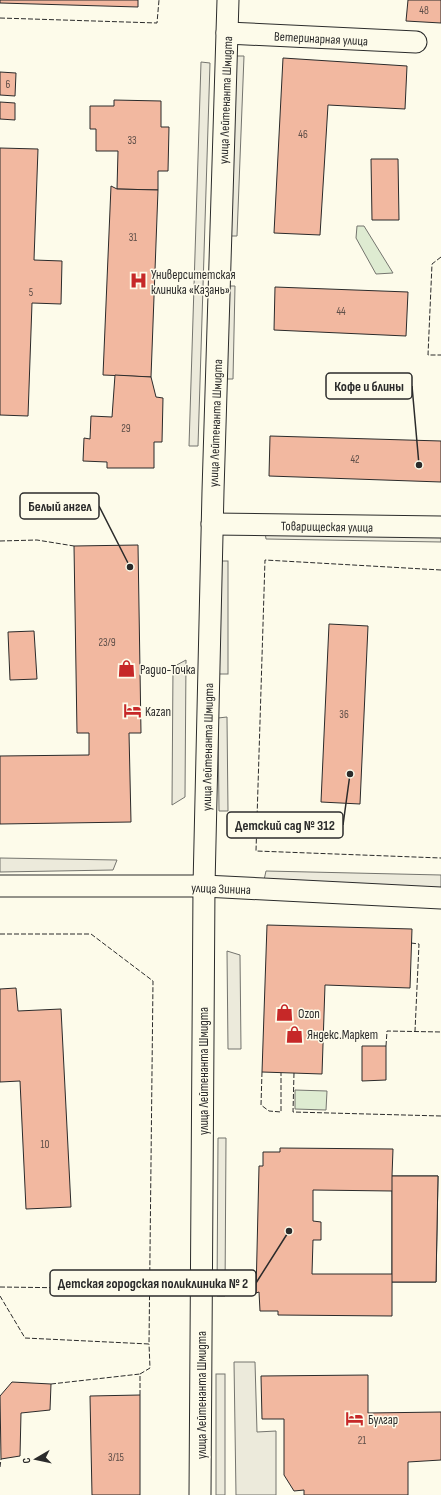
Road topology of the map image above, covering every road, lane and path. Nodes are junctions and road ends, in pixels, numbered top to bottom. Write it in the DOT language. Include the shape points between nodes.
graph roads {
  1 [pos="228,0"];
  2 [pos="227,33"];
  3 [pos="416,42"];
  4 [pos="212,524"];
  5 [pos="441,527"];
  6 [pos="0,886"];
  7 [pos="204,886"];
  8 [pos="441,898"];
  9 [pos="200,1495"];
  1 -- 2 [label="street, улица Лейтенанта Шмидта"];
  2 -- 3 [label="street, Ветеринарная улица"];
  2 -- 4 [label="street, улица Лейтенанта Шмидта"];
  4 -- 5 [label="street, Товарищеская улица"];
  4 -- 7 [label="street, улица Лейтенанта Шмидта"];
  6 -- 7 [label="street, улица Зинина"];
  7 -- 8 [label="street, улица Зинина"];
  7 -- 9 [label="street, улица Лейтенанта Шмидта"];
}
